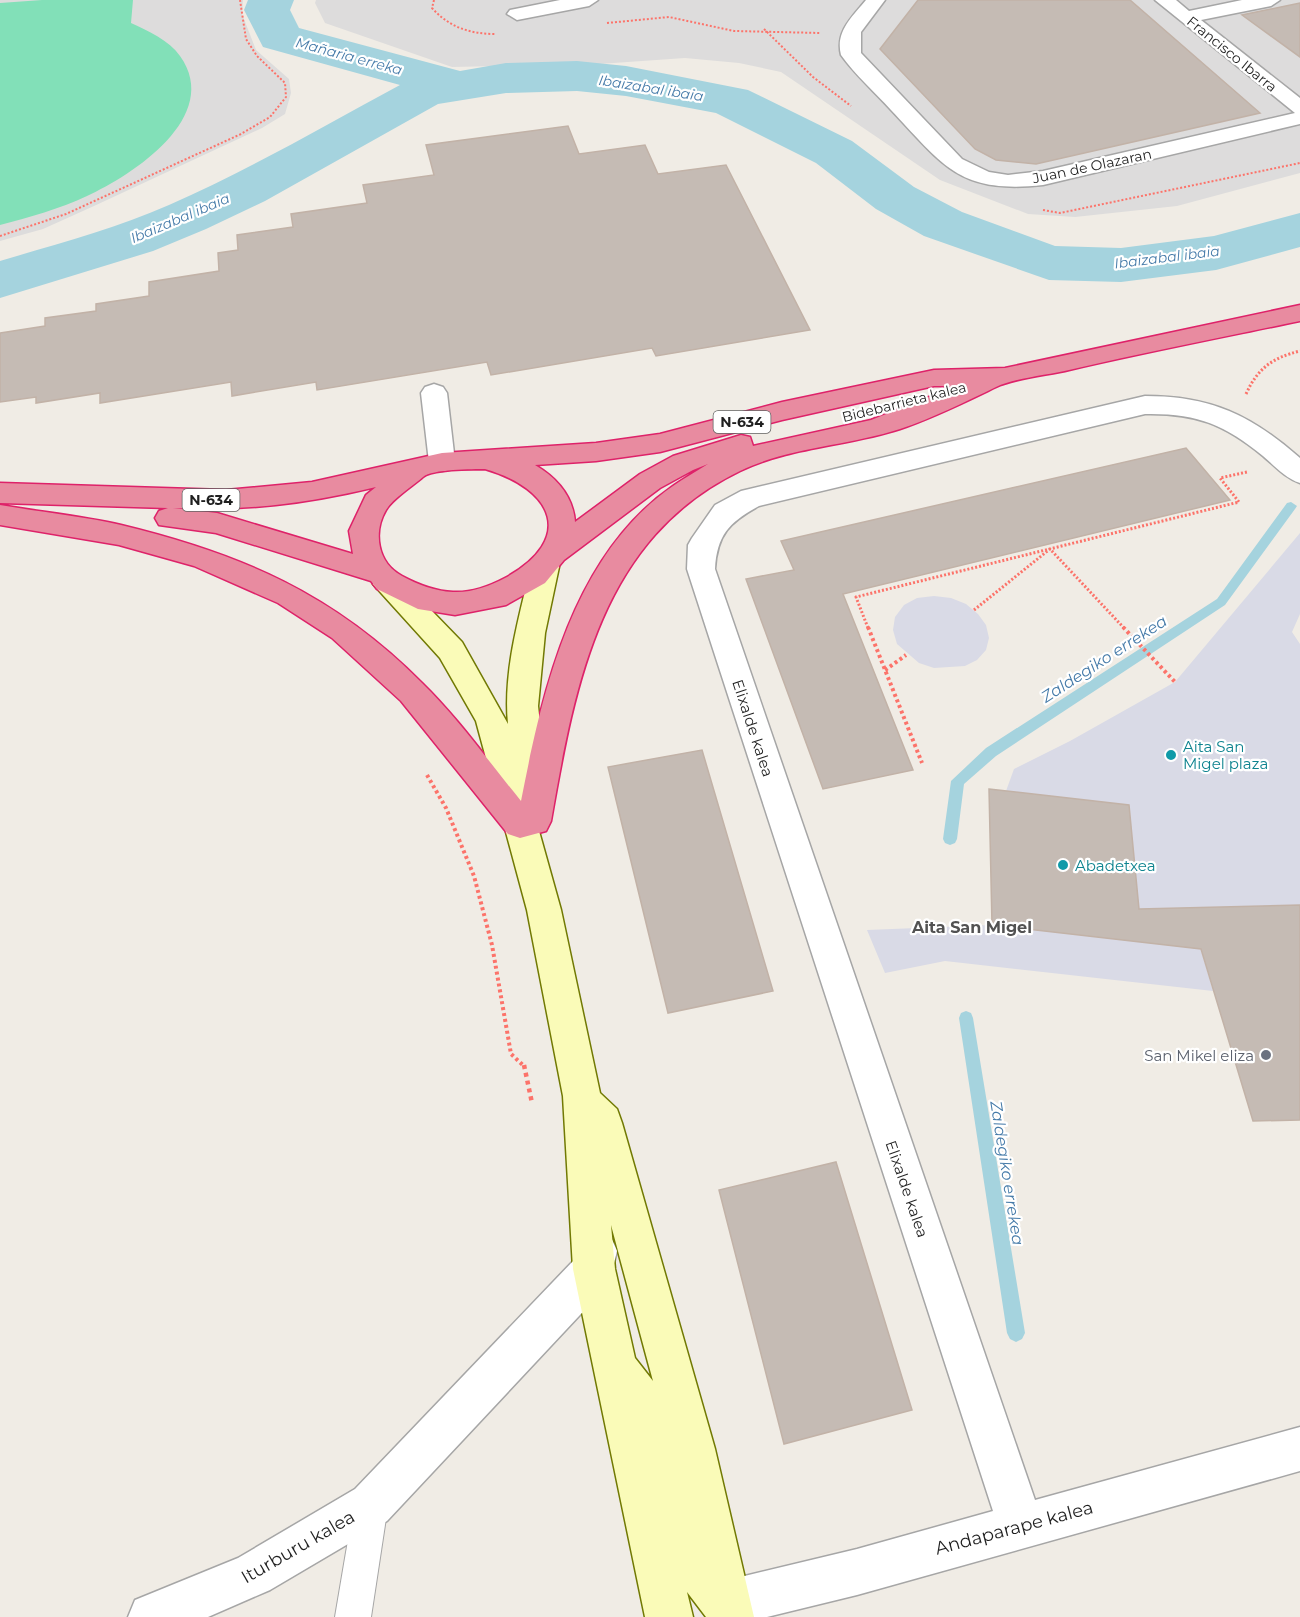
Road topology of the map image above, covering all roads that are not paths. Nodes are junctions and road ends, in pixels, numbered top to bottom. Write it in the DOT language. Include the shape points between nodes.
graph roads {
  1 [pos="589,0"];
  2 [pos="876,0"];
  3 [pos="1164,0"];
  4 [pos="1271,0"];
  5 [pos="517,14"];
  6 [pos="1186,17"];
  7 [pos="1300,108"];
  8 [pos="1300,118"];
  9 [pos="1294,312"];
  10 [pos="1002,376"];
  11 [pos="434,393"];
  12 [pos="479,459"];
  13 [pos="431,465"];
  14 [pos="1300,473"];
  15 [pos="0,494"];
  16 [pos="0,499"];
  17 [pos="0,515"];
  18 [pos="550,559"];
  19 [pos="382,578"];
  20 [pos="527,823"];
  21 [pos="582,1096"];
  22 [pos="612,1162"];
  23 [pos="594,1269"];
  24 [pos="614,1361"];
  25 [pos="1300,1449"];
  26 [pos="371,1505"];
  27 [pos="1021,1526"];
  28 [pos="728,1612"];
  29 [pos="152,1617"];
  30 [pos="353,1617"];
  31 [pos="669,1617"];
  1 -- 5 [label="street"];
  2 -- 8 [label="street, Juan de Olazaran" via="849,34 847,45 851,55 954,164 983,177 1008,182 1043,178"];
  3 -- 6 [label="street, Francisco Ibarra"];
  4 -- 6 [label="street"];
  6 -- 7 [label="street, Francisco Ibarra"];
  9 -- 10 [label="highway, Bidebarrieta kalea / N-634"];
  10 -- 12 [label="highway, N-634" via="934,378 660,443 596,452"];
  10 -- 18 [label="highway, Bidebarrieta kalea / N-634" via="910,403 774,434 683,463 650,481"];
  10 -- 20 [label="highway" via="896,422 770,450 731,464 687,489 650,520 616,563 581,627 552,720"];
  11 -- 13 [label="street"];
  12 -- 13 [label="highway, N-634"];
  12 -- 18 [label="highway, N-634" via="531,474 549,489 560,509 562,530"];
  13 -- 15 [label="highway, N-634" via="312,492 226,500"];
  13 -- 19 [label="highway, N-634" via="394,483 374,502 367,518 364,549"];
  14 -- 27 [label="street, Elixalde kalea" via="1260,437 1230,420 1190,407 1145,405 751,498 725,513 702,545 701,569"];
  16 -- 19 [label="highway, N-634" via="217,523"];
  17 -- 20 [label="highway" via="119,535 192,555 288,595 343,630 412,692"];
  18 -- 19 [label="highway, N-634" via="520,587 487,600 451,604 416,598"];
  18 -- 20 [label="street" via="530,633 522,706"];
  19 -- 20 [label="street" via="451,650 491,719"];
  20 -- 21 [label="street"];
  21 -- 22 [label="street" via="603,1123"];
  21 -- 23 [label="street"];
  22 -- 23 [label="street"];
  22 -- 28 [label="street" via="693,1449"];
  23 -- 24 [label="street"];
  23 -- 26 [label="street"];
  24 -- 28 [label="street" via="649,1413 690,1560"];
  24 -- 31 [label="street"];
  25 -- 27 [label="street, Andaparape kalea"];
  26 -- 29 [label="street, Iturburu kalea" via="254,1574"];
  26 -- 30 [label="lane, Iturburu kalea"];
  27 -- 28 [label="street, Andaparape kalea"];
}
